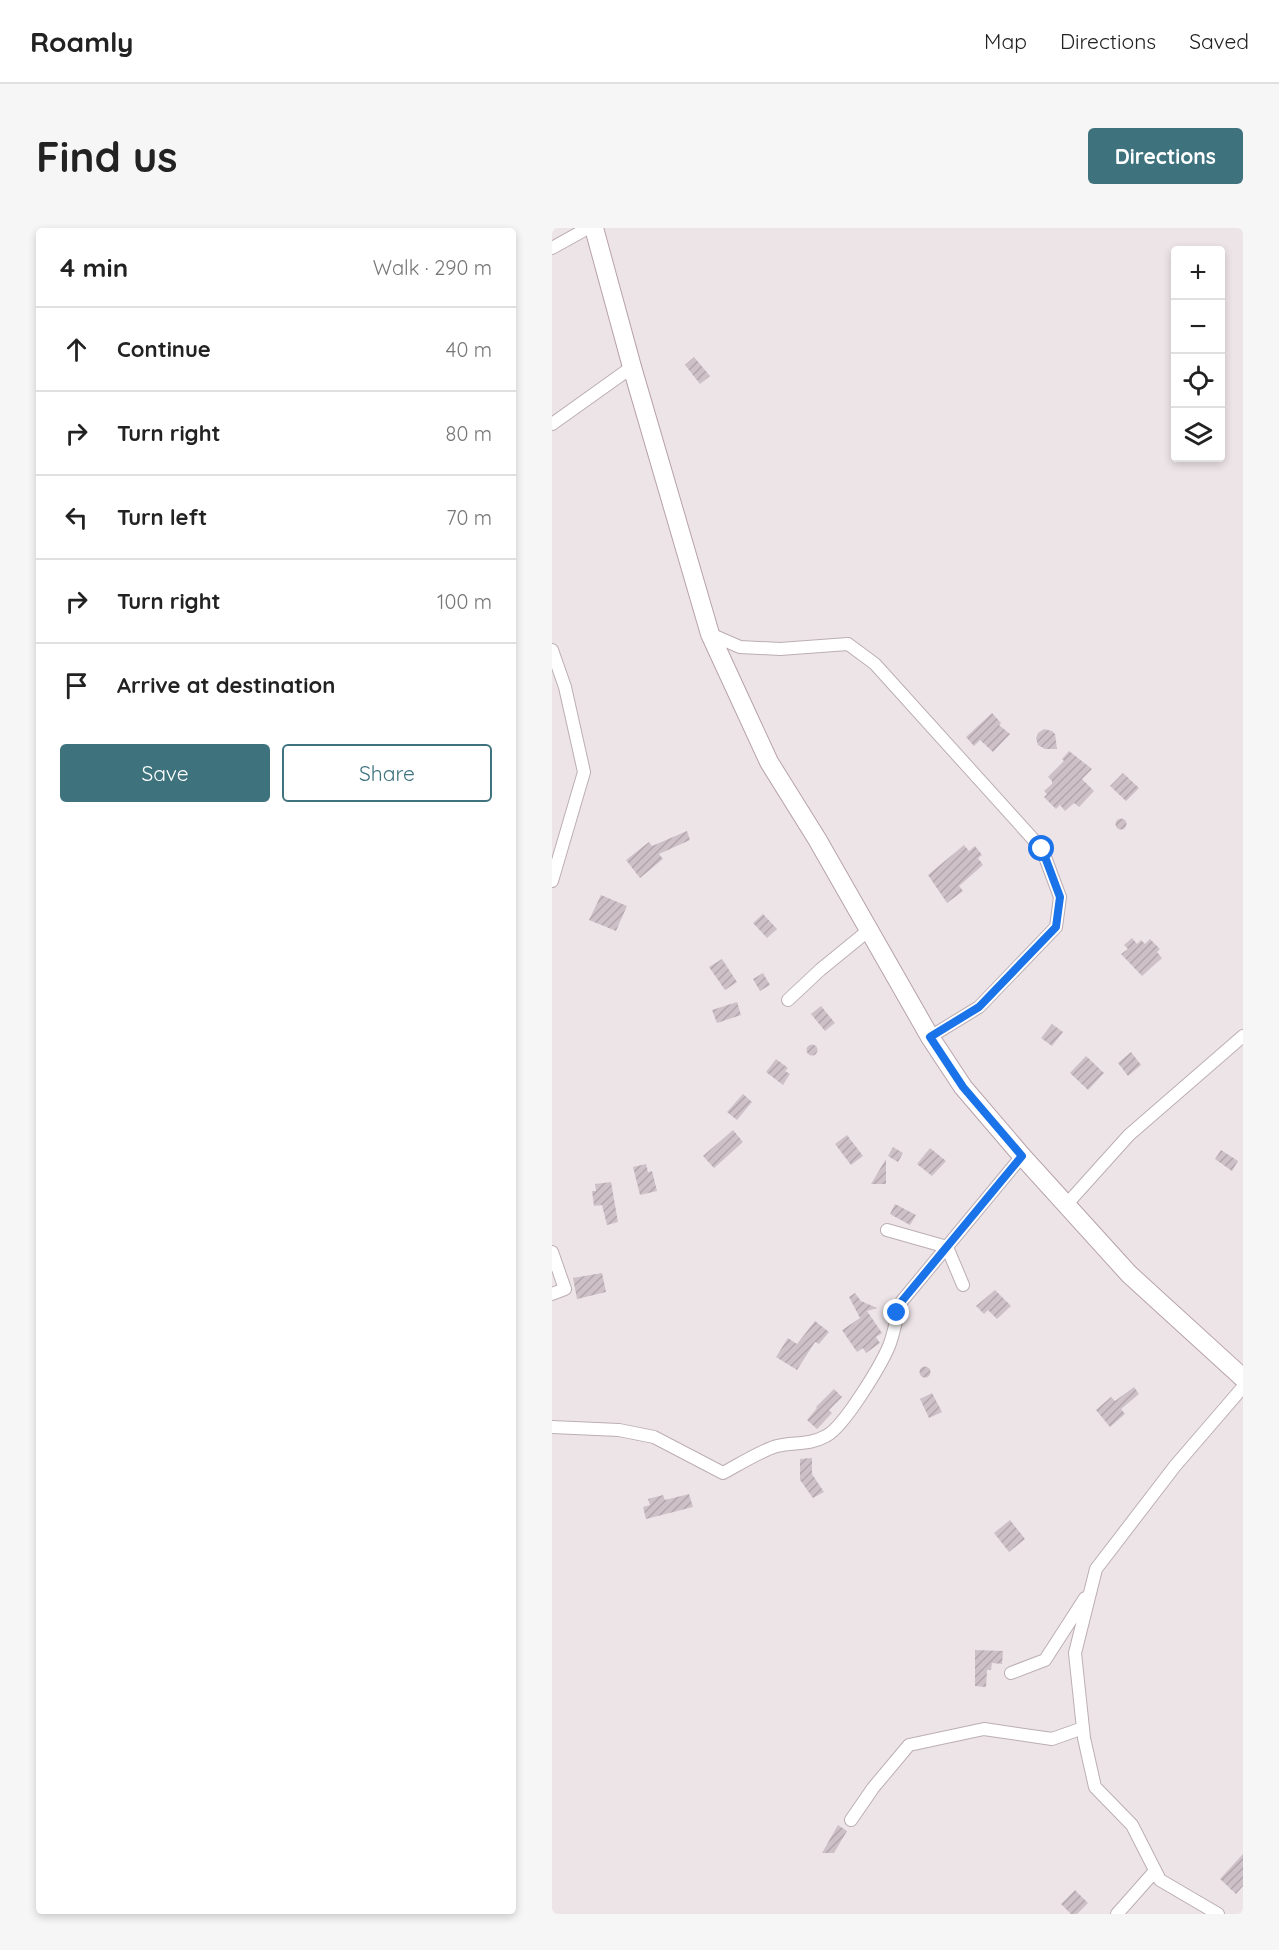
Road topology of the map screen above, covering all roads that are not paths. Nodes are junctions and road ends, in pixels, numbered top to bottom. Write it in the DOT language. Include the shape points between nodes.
graph roads {
  1 [pos="588,228"];
  2 [pos="594,228"];
  3 [pos="552,248"];
  4 [pos="632,367"];
  5 [pos="552,424"];
  6 [pos="710,634"];
  7 [pos="552,651"];
  8 [pos="552,881"];
  9 [pos="870,930"];
  10 [pos="788,1000"];
  11 [pos="1243,1036"];
  12 [pos="930,1037"];
  13 [pos="1022,1156"];
  14 [pos="1065,1205"];
  15 [pos="887,1230"];
  16 [pos="947,1247"];
  17 [pos="552,1252"];
  18 [pos="963,1285"];
  19 [pos="552,1294"];
  20 [pos="1243,1378"];
  21 [pos="1243,1387"];
  22 [pos="552,1427"];
  23 [pos="1090,1590"];
  24 [pos="1011,1673"];
  25 [pos="1083,1728"];
  26 [pos="851,1820"];
  27 [pos="1155,1871"];
  28 [pos="1117,1914"];
  29 [pos="1218,1914"];
  1 -- 3 [label="street"];
  2 -- 4 [label="street"];
  4 -- 5 [label="street"];
  4 -- 6 [label="street"];
  6 -- 9 [label="street" via="769,762"];
  6 -- 12 [label="street" via="740,647 780,649 848,644 875,664 1042,849 1060,897 1056,927 979,1007"];
  7 -- 8 [label="street" via="565,687 584,772"];
  9 -- 10 [label="street"];
  9 -- 12 [label="street"];
  11 -- 14 [label="street" via="1129,1135"];
  12 -- 13 [label="street" via="963,1087"];
  13 -- 14 [label="street"];
  13 -- 16 [label="street"];
  14 -- 20 [label="street" via="1129,1274"];
  15 -- 16 [label="street"];
  16 -- 18 [label="street"];
  16 -- 22 [label="street" via="902,1301 890,1345 843,1421 828,1436 806,1444 776,1446 723,1473 654,1437 619,1430"];
  17 -- 19 [label="street" via="565,1289"];
  21 -- 23 [label="street" via="1095,1569"];
  23 -- 24 [label="street" via="1045,1660"];
  23 -- 25 [label="street" via="1075,1653"];
  25 -- 26 [label="street" via="1052,1739 984,1730 909,1745"];
  25 -- 27 [label="street" via="1095,1787 1132,1825"];
  27 -- 28 [label="street"];
  27 -- 29 [label="street" via="1160,1880"];
}
